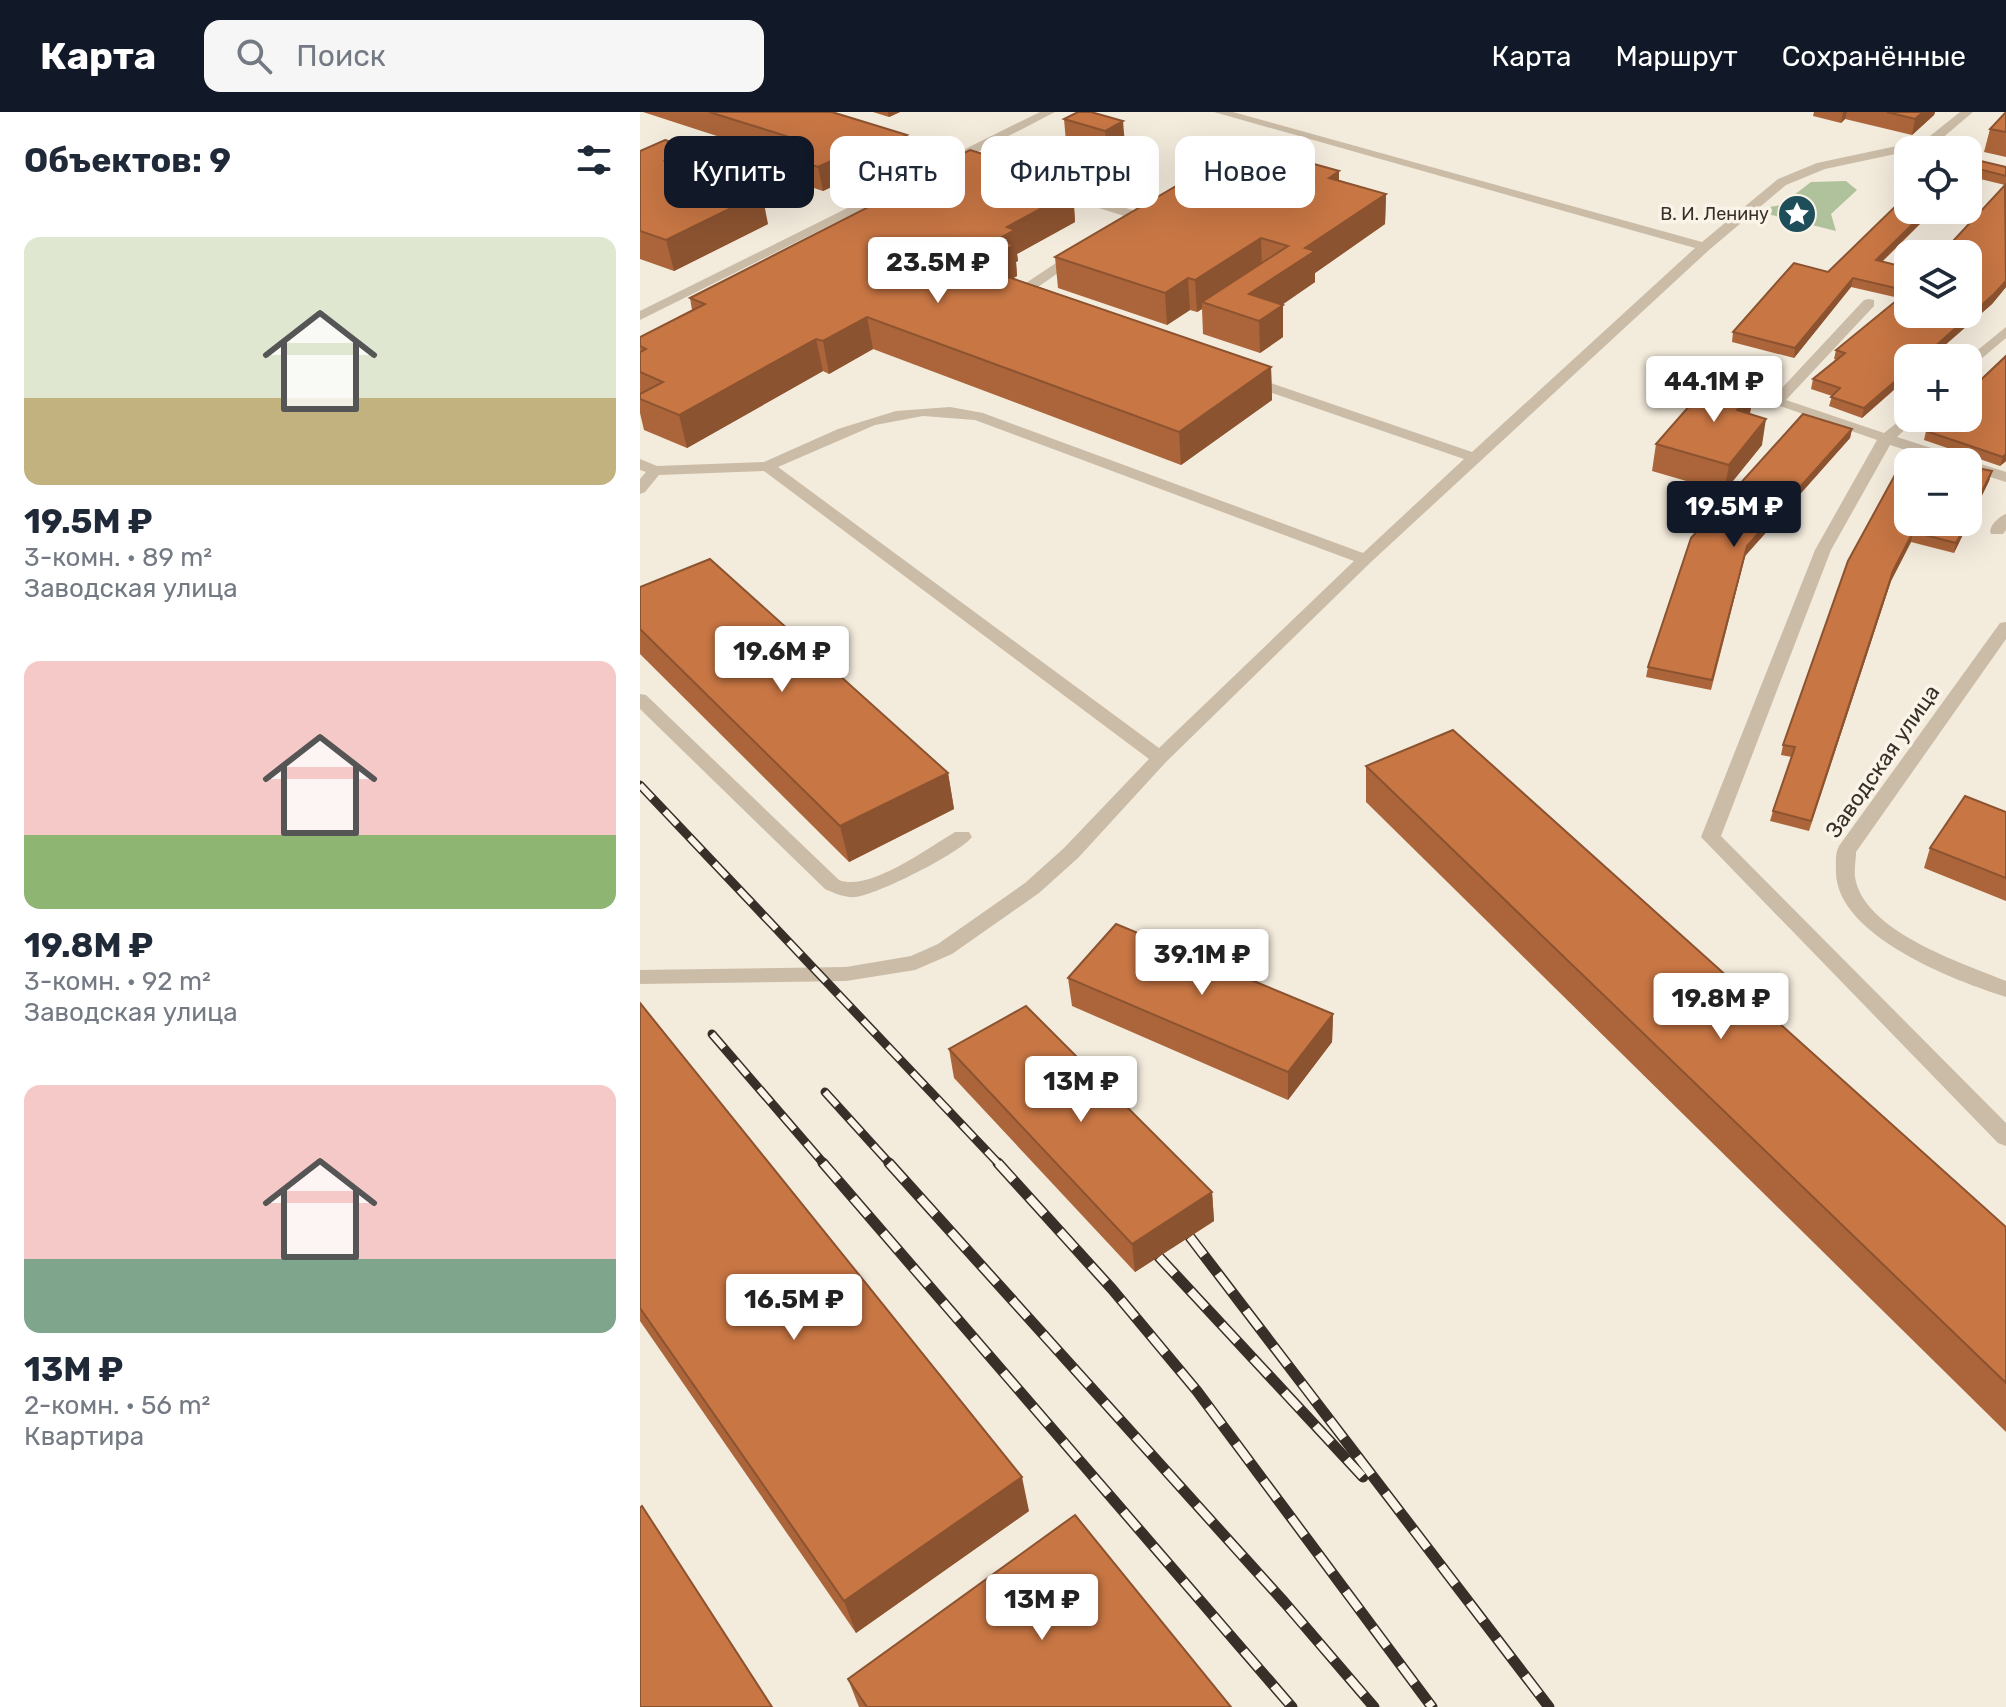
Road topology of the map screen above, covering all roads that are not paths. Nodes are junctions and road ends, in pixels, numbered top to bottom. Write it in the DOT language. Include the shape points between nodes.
graph roads {
  1 [pos="1049,112"];
  2 [pos="1220,112"];
  3 [pos="1967,112"];
  4 [pos="864,131"];
  5 [pos="880,136"];
  6 [pos="965,154"];
  7 [pos="965,162"];
  8 [pos="970,164"];
  9 [pos="857,208"];
  10 [pos="1128,208"];
  11 [pos="1125,225"];
  12 [pos="1098,242"];
  13 [pos="1704,247"];
  14 [pos="640,298"];
  15 [pos="1869,303"];
  16 [pos="660,306"];
  17 [pos="1045,310"];
  18 [pos="640,316"];
  19 [pos="2006,331"];
  20 [pos="1982,353"];
  21 [pos="1237,376"];
  22 [pos="1894,432"];
  23 [pos="1885,440"];
  24 [pos="1912,448"];
  25 [pos="1475,458"];
  26 [pos="767,466"];
  27 [pos="648,468"];
  28 [pos="1982,469"];
  29 [pos="2006,477"];
  30 [pos="640,489"];
  31 [pos="1365,559"];
  32 [pos="2006,627"];
  33 [pos="640,699"];
  34 [pos="1160,758"];
  35 [pos="962,837"];
  36 [pos="640,977"];
  37 [pos="2006,989"];
  38 [pos="2006,1137"];
  1 -- 6 [label="street"];
  2 -- 13 [label="street"];
  3 -- 13 [label="street" via="1929,143 1821,166 1782,182"];
  4 -- 5 [label="street"];
  7 -- 8 [label="street"];
  9 -- 16 [label="street"];
  10 -- 11 [label="street" via="1144,212"];
  12 -- 17 [label="street" via="1022,292 1021,298"];
  13 -- 25 [label="street"];
  14 -- 16 [label="street"];
  15 -- 23 [label="street" via="1776,402"];
  16 -- 18 [label="street"];
  19 -- 20 [label="street"];
  21 -- 25 [label="street"];
  22 -- 23 [label="street"];
  23 -- 24 [label="street"];
  23 -- 38 [label="street" via="1823,550 1711,837"];
  25 -- 31 [label="street"];
  26 -- 27 [label="street"];
  26 -- 31 [label="street" via="898,413 954,409"];
  26 -- 34 [label="street"];
  27 -- 30 [label="street"];
  28 -- 29 [label="street"];
  31 -- 34 [label="street"];
  32 -- 37 [label="street, Заводская улица" via="1846,851 1842,866 1856,902 1890,937"];
  33 -- 35 [label="street" via="825,881 839,888 856,890 872,884"];
  34 -- 36 [label="street" via="1032,888 945,949 915,963 846,974"];
}
